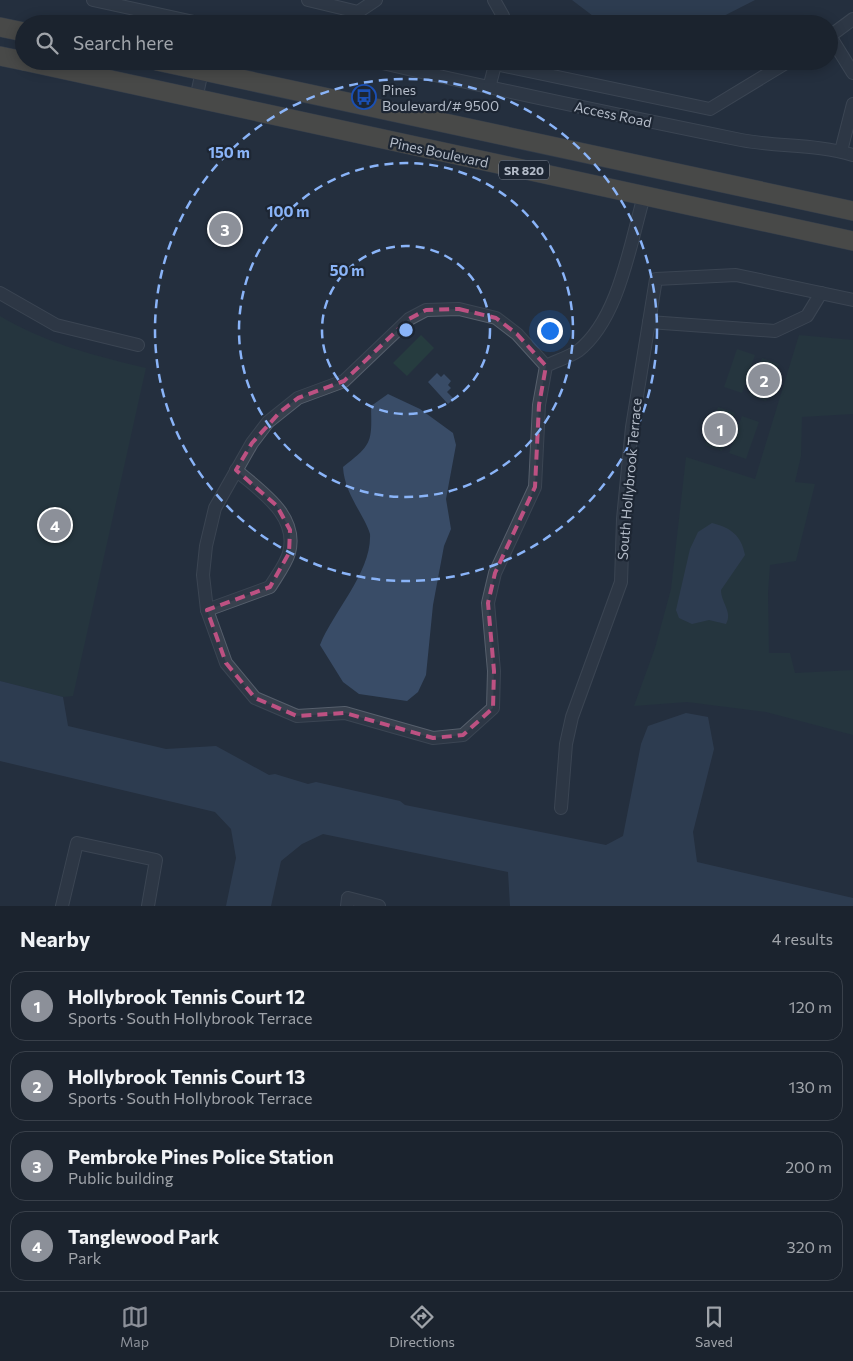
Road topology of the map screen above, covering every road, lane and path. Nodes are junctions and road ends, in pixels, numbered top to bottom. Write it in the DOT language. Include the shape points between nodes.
graph roads {
  1 [pos="93,0"];
  2 [pos="308,0"];
  3 [pos="494,0"];
  4 [pos="368,7"];
  5 [pos="162,15"];
  6 [pos="502,15"];
  7 [pos="853,19"];
  8 [pos="0,27"];
  9 [pos="15,30"];
  10 [pos="838,30"];
  11 [pos="838,49"];
  12 [pos="0,56"];
  13 [pos="15,59"];
  14 [pos="65,70"];
  15 [pos="198,70"];
  16 [pos="412,70"];
  17 [pos="493,70"];
  18 [pos="532,70"];
  19 [pos="774,70"];
  20 [pos="202,71"];
  21 [pos="853,73"];
  22 [pos="489,88"];
  23 [pos="196,99"];
  24 [pos="853,104"];
  25 [pos="851,121"];
  26 [pos="847,153"];
  27 [pos="717,182"];
  28 [pos="644,196"];
  29 [pos="853,211"];
  30 [pos="853,241"];
  31 [pos="0,293"];
  32 [pos="821,293"];
  33 [pos="853,300"];
  34 [pos="649,322"];
  35 [pos="138,346"];
  36 [pos="546,366"];
  37 [pos="236,470"];
  38 [pos="207,610"];
  39 [pos="560,808"];
  40 [pos="347,903"];
  41 [pos="62,906"];
  42 [pos="148,906"];
  43 [pos="379,906"];
  1 -- 5 [label="street"];
  2 -- 4 [label="street" via="358,12"];
  3 -- 6 [label="street"];
  7 -- 10 [label="street"];
  8 -- 9 [label="highway"];
  11 -- 21 [label="street"];
  12 -- 13 [label="highway, Pines Boulevard / SR 820"];
  14 -- 23 [label="highway, Pines Boulevard / SR 820"];
  15 -- 20 [label="highway, SR 820"];
  16 -- 22 [label="street, Access Road"];
  17 -- 22 [label="street"];
  18 -- 19 [label="street" via="710,109"];
  20 -- 23 [label="street"];
  20 -- 27 [label="highway, SR 820"];
  22 -- 26 [label="street, Access Road" via="755,143"];
  23 -- 28 [label="highway, Pines Boulevard / SR 820"];
  24 -- 25 [label="street"];
  25 -- 26 [label="street"];
  27 -- 28 [label="highway" via="656,183"];
  27 -- 29 [label="highway, SR 820"];
  28 -- 30 [label="highway, Pines Boulevard / SR 820"];
  28 -- 36 [label="street" via="616,295 597,329 578,351"];
  31 -- 35 [label="street" via="56,325"];
  32 -- 33 [label="street, South Hollybrook Terrace"];
  32 -- 34 [label="street" via="807,316 775,331"];
  32 -- 34 [label="street, South Hollybrook Terrace" via="736,275 656,279"];
  34 -- 39 [label="street, South Hollybrook Terrace" via="631,436 621,582 572,717"];
  36 -- 37 [label="street" via="517,334 496,318 459,309 426,310 409,319 344,381 298,398 268,422"];
  36 -- 38 [label="street" via="539,405 535,487 495,573 488,603 494,671 493,708 463,735 433,738 345,713 297,716 255,698 226,663"];
  37 -- 38 [label="street" via="216,508 206,546 203,575"];
  37 -- 38 [label="street" via="277,506 290,530 289,553 270,587"];
  40 -- 43 [label="street" via="348,898"];
  41 -- 42 [label="street" via="77,843 156,860"];
}
